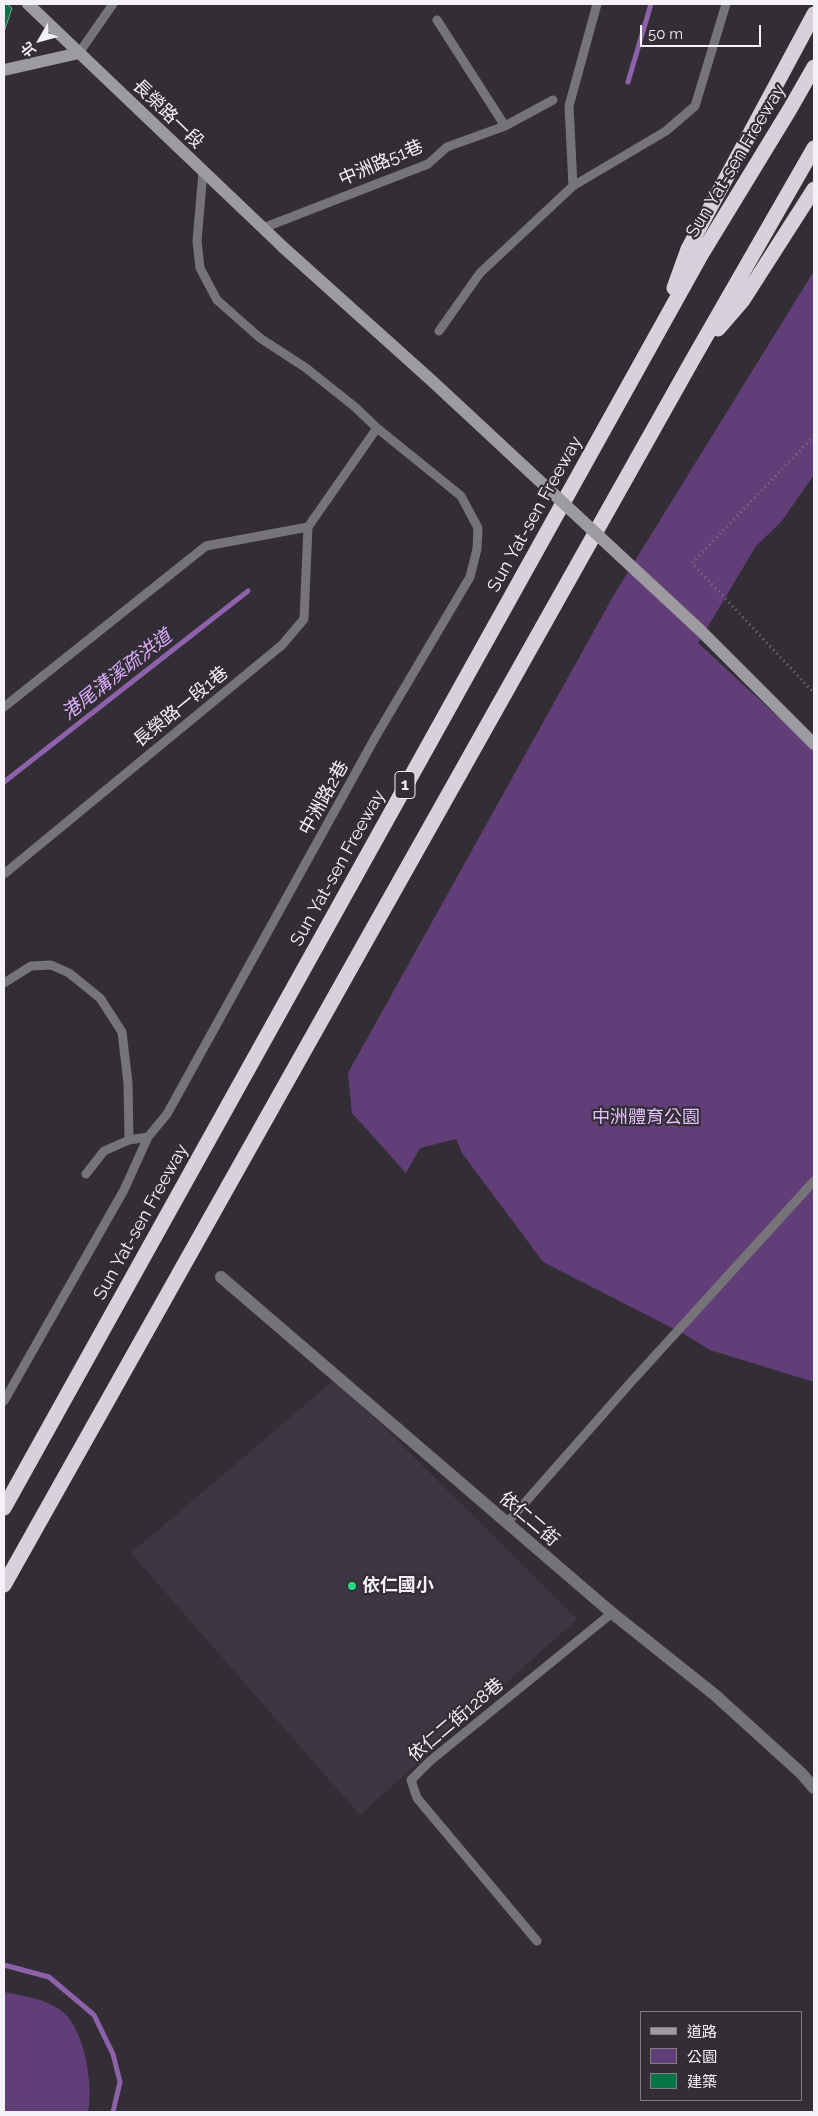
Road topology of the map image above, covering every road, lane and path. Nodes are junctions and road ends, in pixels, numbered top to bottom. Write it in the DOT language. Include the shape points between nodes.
graph roads {
  1 [pos="28,4"];
  2 [pos="113,4"];
  3 [pos="597,4"];
  4 [pos="726,4"];
  5 [pos="814,14"];
  6 [pos="437,20"];
  7 [pos="79,53"];
  8 [pos="814,66"];
  9 [pos="4,70"];
  10 [pos="552,100"];
  11 [pos="504,126"];
  12 [pos="814,148"];
  13 [pos="203,172"];
  14 [pos="573,186"];
  15 [pos="814,189"];
  16 [pos="263,228"];
  17 [pos="439,331"];
  18 [pos="659,331"];
  19 [pos="693,359"];
  20 [pos="377,428"];
  21 [pos="814,436"];
  22 [pos="308,527"];
  23 [pos="814,693"];
  24 [pos="4,707"];
  25 [pos="814,744"];
  26 [pos="4,874"];
  27 [pos="4,983"];
  28 [pos="148,1137"];
  29 [pos="129,1140"];
  30 [pos="86,1174"];
  31 [pos="814,1181"];
  32 [pos="221,1277"];
  33 [pos="4,1401"];
  34 [pos="4,1508"];
  35 [pos="507,1523"];
  36 [pos="4,1585"];
  37 [pos="612,1613"];
  38 [pos="814,1788"];
  39 [pos="537,1941"];
  1 -- 7 [label="street, 長榮路一段"];
  2 -- 7 [label="lane"];
  3 -- 14 [label="lane" via="568,106"];
  4 -- 14 [label="lane" via="695,106 666,131"];
  5 -- 18 [label="highway" via="688,248"];
  6 -- 11 [label="lane"];
  7 -- 9 [label="street"];
  7 -- 13 [label="street, 長榮路一段"];
  8 -- 18 [label="highway, Sun Yat-sen Freeway / 1"];
  10 -- 11 [label="lane, 中洲路51巷"];
  11 -- 16 [label="lane, 中洲路51巷" via="447,148 428,164"];
  12 -- 19 [label="highway"];
  13 -- 16 [label="street, 長榮路一段"];
  13 -- 20 [label="lane" via="197,241 200,268 216,300 260,338 306,368"];
  14 -- 17 [label="lane" via="480,274"];
  15 -- 19 [label="highway" via="743,300"];
  16 -- 25 [label="street, 長榮路一段, bridge" via="701,631"];
  18 -- 34 [label="highway, Sun Yat-sen Freeway / 1"];
  19 -- 36 [label="highway"];
  20 -- 22 [label="lane"];
  20 -- 28 [label="lane, 中洲路2巷" via="461,496 478,528 470,577 376,736 167,1114"];
  21 -- 23 [label="path" via="692,563"];
  22 -- 24 [label="lane" via="206,546"];
  22 -- 26 [label="lane, 長榮路一段1巷" via="304,619 282,645"];
  27 -- 29 [label="lane" via="32,966 51,966 69,973 100,998 122,1032 128,1083"];
  28 -- 29 [label="lane"];
  28 -- 33 [label="lane, 中洲路2巷" via="124,1190"];
  29 -- 30 [label="lane" via="104,1151"];
  31 -- 35 [label="lane"];
  32 -- 35 [label="street, 依仁二街"];
  35 -- 37 [label="street, 依仁二街"];
  37 -- 38 [label="street, 依仁二街" via="715,1695"];
  37 -- 39 [label="lane, 依仁二街128巷" via="411,1780 417,1798"];
}
